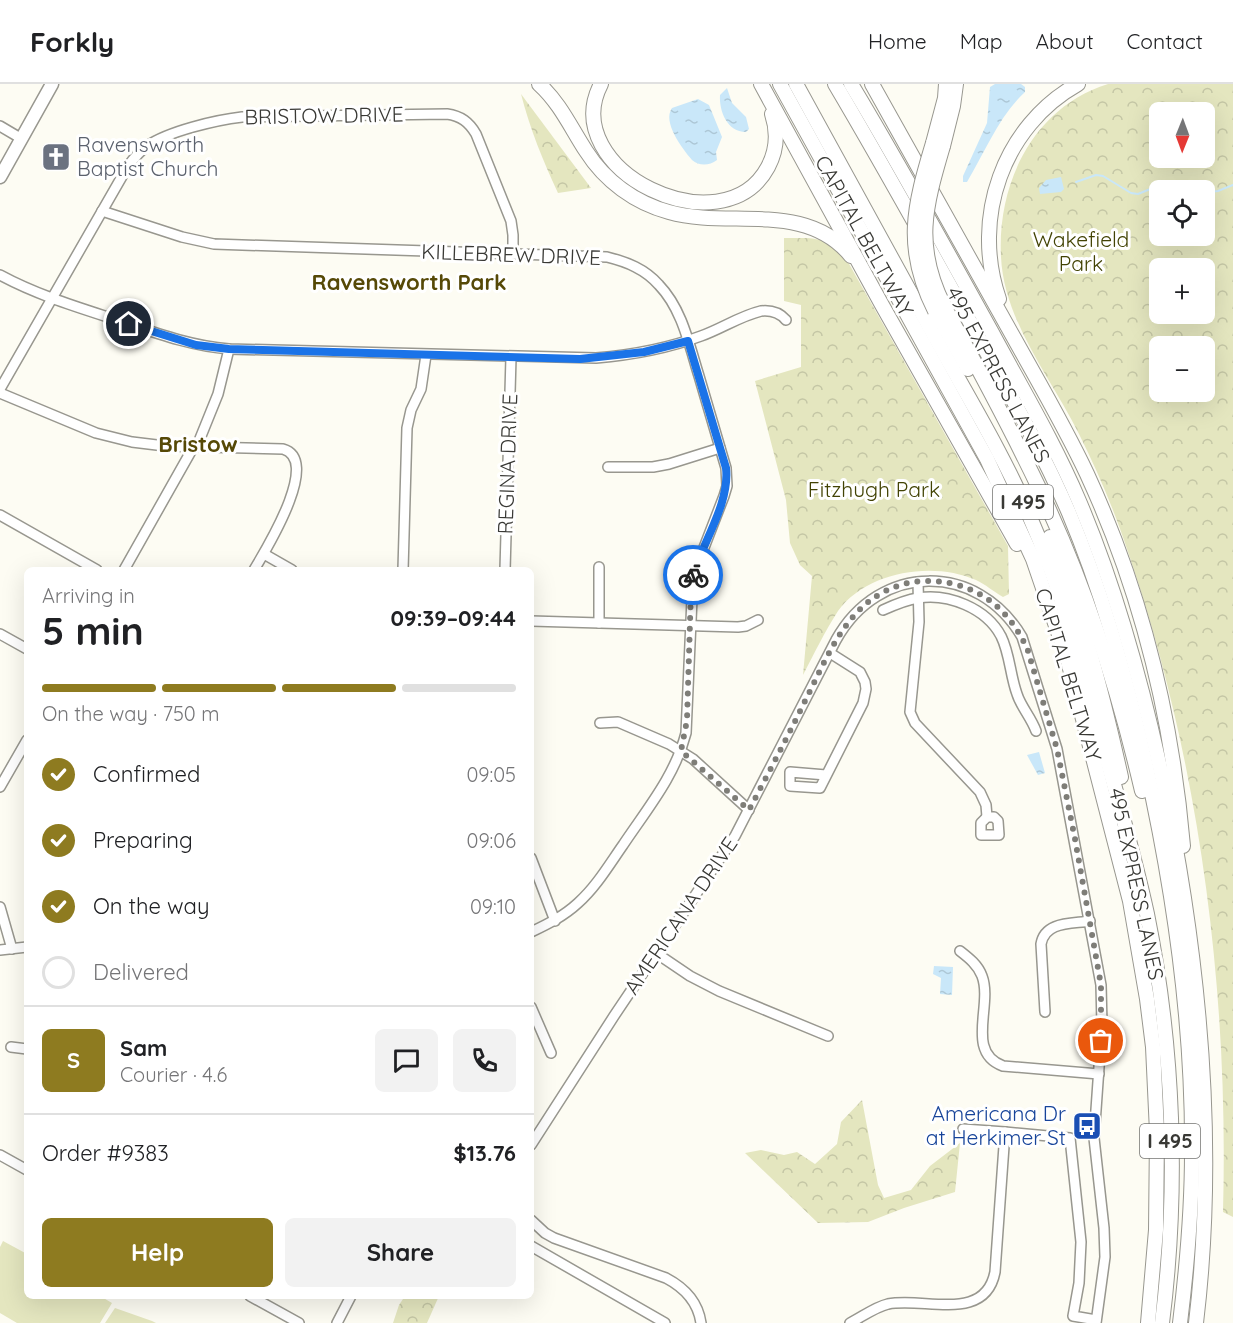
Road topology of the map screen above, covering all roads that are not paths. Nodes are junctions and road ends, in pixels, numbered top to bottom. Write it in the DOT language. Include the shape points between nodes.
graph roads {
  1 [pos="538,84"];
  2 [pos="601,84"];
  3 [pos="780,84"];
  4 [pos="796,84"];
  5 [pos="835,84"];
  6 [pos="851,84"];
  7 [pos="872,84"];
  8 [pos="946,84"];
  9 [pos="956,84"];
  10 [pos="1078,84"];
  11 [pos="762,86"];
  12 [pos="52,87"];
  13 [pos="0,126"];
  14 [pos="22,139"];
  15 [pos="938,144"];
  16 [pos="0,177"];
  17 [pos="102,211"];
  18 [pos="513,254"];
  19 [pos="0,275"];
  20 [pos="871,284"];
  21 [pos="51,299"];
  22 [pos="940,308"];
  23 [pos="786,320"];
  24 [pos="688,341"];
  25 [pos="229,349"];
  26 [pos="1022,350"];
  27 [pos="426,355"];
  28 [pos="511,357"];
  29 [pos="0,391"];
  30 [pos="196,446"];
  31 [pos="720,448"];
  32 [pos="608,467"];
  33 [pos="0,515"];
  34 [pos="264,554"];
  35 [pos="92,567"];
  36 [pos="126,567"];
  37 [pos="256,567"];
  38 [pos="287,567"];
  39 [pos="403,567"];
  40 [pos="505,567"];
  41 [pos="599,567"];
  42 [pos="918,582"];
  43 [pos="919,598"];
  44 [pos="883,610"];
  45 [pos="1055,619"];
  46 [pos="758,620"];
  47 [pos="534,621"];
  48 [pos="599,623"];
  49 [pos="690,626"];
  50 [pos="0,634"];
  51 [pos="24,647"];
  52 [pos="830,653"];
  53 [pos="600,723"];
  54 [pos="1035,731"];
  55 [pos="24,745"];
  56 [pos="681,751"];
  57 [pos="826,775"];
  58 [pos="0,787"];
  59 [pos="749,810"];
  60 [pos="987,817"];
  61 [pos="534,866"];
  62 [pos="0,907"];
  63 [pos="555,921"];
  64 [pos="1090,921"];
  65 [pos="534,931"];
  66 [pos="1191,941"];
  67 [pos="24,947"];
  68 [pos="12,949"];
  69 [pos="0,950"];
  70 [pos="960,951"];
  71 [pos="656,953"];
  72 [pos="1180,957"];
  73 [pos="1155,959"];
  74 [pos="1045,1012"];
  75 [pos="534,1013"];
  76 [pos="828,1036"];
  77 [pos="11,1047"];
  78 [pos="24,1049"];
  79 [pos="551,1053"];
  80 [pos="1098,1074"];
  81 [pos="963,1129"];
  82 [pos="1005,1132"];
  83 [pos="534,1139"];
  84 [pos="0,1155"];
  85 [pos="24,1168"];
  86 [pos="534,1223"];
  87 [pos="534,1248"];
  88 [pos="255,1299"];
  89 [pos="349,1299"];
  90 [pos="1096,1322"];
  91 [pos="298,1323"];
  92 [pos="337,1323"];
  93 [pos="665,1323"];
  94 [pos="700,1323"];
  95 [pos="850,1323"];
  96 [pos="1148,1323"];
  97 [pos="1162,1323"];
  98 [pos="1180,1323"];
  99 [pos="1196,1323"];
  1 -- 20 [label="highway" via="564,115 595,164 628,194 685,216 804,224 841,246"];
  2 -- 11 [label="highway" via="594,116 598,136 608,154 652,191 698,202 740,195 767,169 777,136"];
  3 -- 45 [label="highway, CAPITAL BELTWAY / I 495" via="987,459 1033,559"];
  4 -- 73 [label="highway, 495 EXPRESS LANES / I 495" via="994,444 1050,565 1075,639 1126,829"];
  5 -- 72 [label="highway, 495 EXPRESS LANES / I 495" via="1021,414 1083,548 1109,623 1141,743"];
  6 -- 66 [label="highway, I 495" via="1049,438 1090,528 1144,700 1167,801"];
  7 -- 26 [label="highway"];
  8 -- 15 [label="highway"];
  9 -- 15 [label="highway" via="951,113"];
  10 -- 26 [label="highway" via="1042,109 1026,129 993,197 991,266 1003,311"];
  11 -- 20 [label="highway"];
  12 -- 14 [label="main road"];
  13 -- 14 [label="street"];
  14 -- 16 [label="main road"];
  15 -- 22 [label="highway, bridge" via="924,224"];
  17 -- 18 [label="street, KILLEBREW DRIVE" via="214,244"];
  17 -- 18 [label="street, BRISTOW DRIVE" via="128,166 147,146 213,122 242,117 447,114 462,119 476,134 511,221"];
  17 -- 21 [label="street, BRISTOW DRIVE"];
  18 -- 24 [label="street, KILLEBREW DRIVE" via="599,256 633,266 654,279 668,295"];
  19 -- 21 [label="street"];
  20 -- 45 [label="highway" via="1003,517"];
  21 -- 25 [label="street" via="167,337"];
  21 -- 29 [label="street, BRISTOW DRIVE"];
  22 -- 72 [label="highway" via="1000,410 1040,490 1078,581 1132,752"];
  22 -- 73 [label="highway" via="1014,455 1081,617 1107,711 1140,860"];
  23 -- 24 [label="street" via="774,312 760,312"];
  24 -- 28 [label="street" via="596,358"];
  24 -- 31 [label="street, KILLEBREW DRIVE"];
  25 -- 27 [label="street"];
  25 -- 30 [label="street" via="218,394"];
  26 -- 66 [label="highway" via="1087,474 1143,626 1178,786"];
  27 -- 28 [label="street"];
  27 -- 39 [label="street" via="421,389 406,428"];
  28 -- 40 [label="street, REGINA DRIVE"];
  29 -- 30 [label="street" via="109,437 151,445"];
  30 -- 34 [label="street" via="283,449 292,453 295,478 289,506"];
  30 -- 36 [label="street"];
  31 -- 32 [label="street" via="653,467"];
  31 -- 49 [label="street, KILLEBREW DRIVE" via="727,486 695,569"];
  33 -- 35 [label="street"];
  34 -- 37 [label="street"];
  34 -- 38 [label="street"];
  41 -- 48 [label="street"];
  42 -- 43 [label="street"];
  42 -- 52 [label="street, AMERICANA DRIVE" via="888,590 865,603 848,621"];
  42 -- 64 [label="street, AMERICANA DRIVE" via="948,583 976,592 1008,615 1022,637 1057,749"];
  43 -- 44 [label="street"];
  43 -- 54 [label="street" via="937,597 961,603 993,625 1008,653 1018,697"];
  43 -- 60 [label="street" via="910,712 915,723 980,792 987,805"];
  45 -- 96 [label="highway, CAPITAL BELTWAY / I 495" via="1119,859 1148,999 1157,1132 1156,1230"];
  46 -- 49 [label="street" via="738,627"];
  47 -- 48 [label="street"];
  48 -- 49 [label="street"];
  49 -- 56 [label="street, KILLEBREW DRIVE" via="687,720"];
  50 -- 51 [label="street"];
  52 -- 57 [label="street" via="860,672 866,689 863,703"];
  52 -- 59 [label="street, AMERICANA DRIVE"];
  53 -- 56 [label="street" via="618,722"];
  55 -- 58 [label="street"];
  56 -- 59 [label="street"];
  56 -- 63 [label="street, KILLEBREW DRIVE" via="669,777 599,879 579,903"];
  59 -- 71 [label="street, AMERICANA DRIVE"];
  61 -- 63 [label="street"];
  62 -- 68 [label="street"];
  63 -- 65 [label="street, KILLEBREW DRIVE"];
  64 -- 74 [label="street" via="1053,927 1043,936"];
  64 -- 80 [label="street, AMERICANA DRIVE" via="1101,985"];
  66 -- 99 [label="highway, I 495" via="1201,1050 1205,1167"];
  67 -- 68 [label="street"];
  68 -- 69 [label="street"];
  70 -- 80 [label="street" via="975,964 984,982 982,1039 992,1060 1004,1066"];
  71 -- 76 [label="street" via="708,986"];
  71 -- 83 [label="street, AMERICANA DRIVE"];
  72 -- 98 [label="highway, 495 EXPRESS LANES / I 495" via="1192,1153 1189,1240"];
  73 -- 97 [label="highway, 495 EXPRESS LANES / I 495" via="1170,1122 1169,1239"];
  75 -- 79 [label="street"];
  77 -- 78 [label="street"];
  80 -- 90 [label="street, AMERICANA DRIVE" via="1094,1138 1105,1257"];
  81 -- 82 [label="street"];
  82 -- 90 [label="street" via="1070,1138 1081,1242 1073,1316"];
  82 -- 95 [label="street" via="995,1272 989,1291 976,1301 957,1305 885,1305"];
  84 -- 85 [label="street"];
  86 -- 94 [label="street" via="554,1238 677,1284 699,1309"];
  87 -- 93 [label="street"];
  88 -- 91 [label="street"];
  89 -- 92 [label="street"];
}
